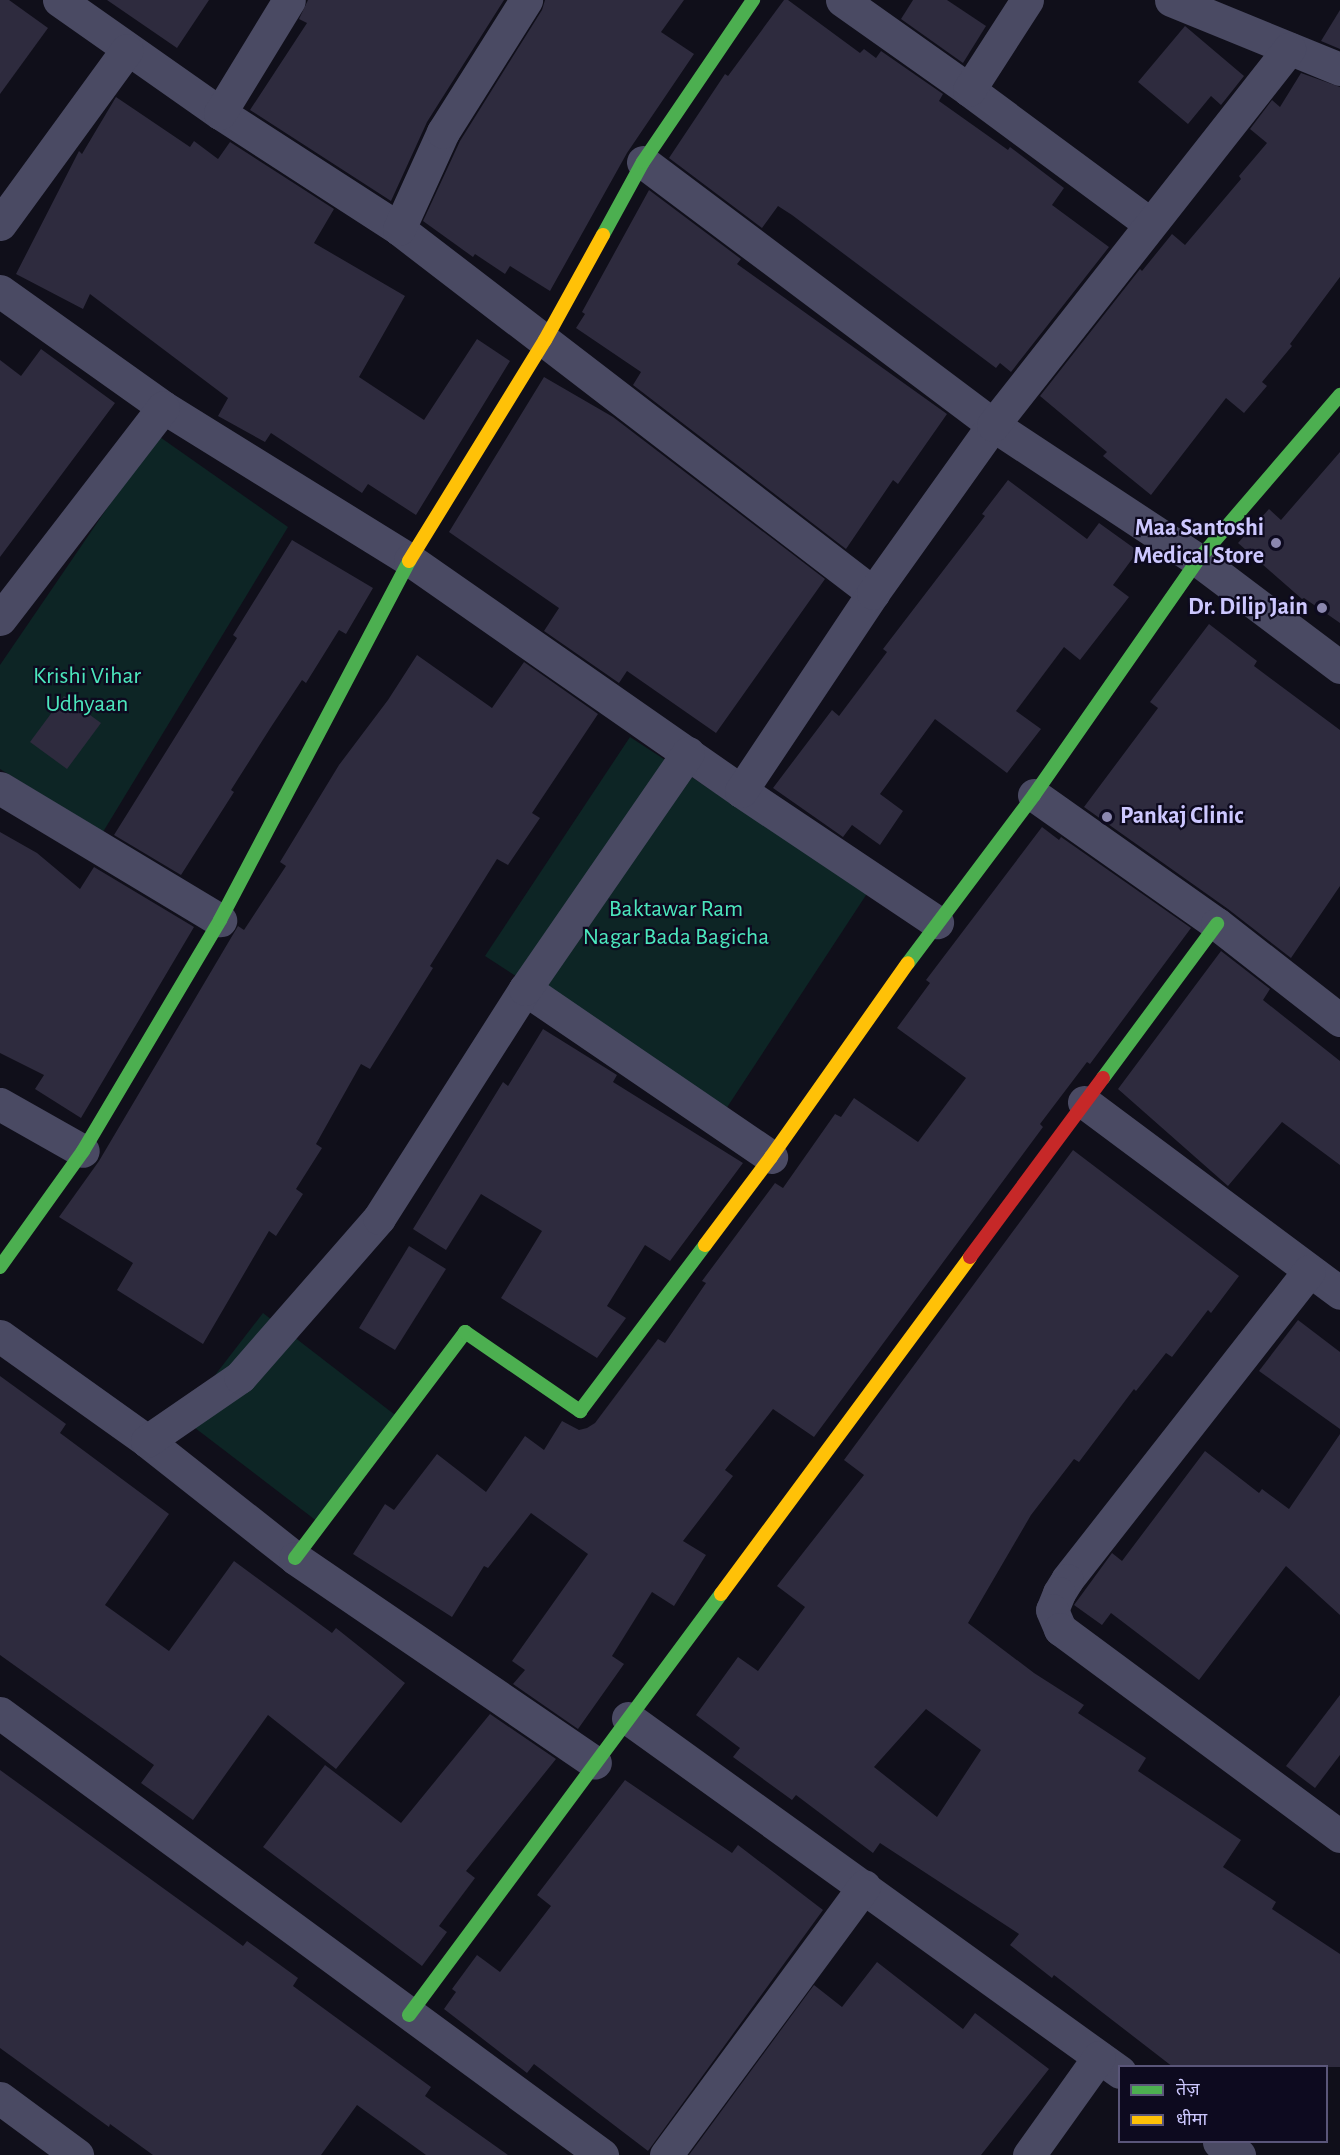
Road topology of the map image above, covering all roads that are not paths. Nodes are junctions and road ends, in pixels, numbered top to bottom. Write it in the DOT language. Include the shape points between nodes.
graph roads {
  1 [pos="59,0"];
  2 [pos="289,0"];
  3 [pos="526,0"];
  4 [pos="753,0"];
  5 [pos="842,0"];
  6 [pos="1027,0"];
  7 [pos="1171,0"];
  8 [pos="1289,49"];
  9 [pos="127,50"];
  10 [pos="1340,69"];
  11 [pos="969,90"];
  12 [pos="220,113"];
  13 [pos="643,162"];
  14 [pos="0,224"];
  15 [pos="1150,224"];
  16 [pos="399,228"];
  17 [pos="0,291"];
  18 [pos="545,340"];
  19 [pos="1340,395"];
  20 [pos="163,407"];
  21 [pos="993,425"];
  22 [pos="410,560"];
  23 [pos="1198,560"];
  24 [pos="873,594"];
  25 [pos="0,619"];
  26 [pos="1340,667"];
  27 [pos="688,753"];
  28 [pos="0,788"];
  29 [pos="741,791"];
  30 [pos="1034,795"];
  31 [pos="220,920"];
  32 [pos="937,922"];
  33 [pos="1217,924"];
  34 [pos="525,989"];
  35 [pos="1340,1020"];
  36 [pos="1084,1102"];
  37 [pos="0,1104"];
  38 [pos="83,1151"];
  39 [pos="771,1156"];
  40 [pos="0,1267"];
  41 [pos="1309,1270"];
  42 [pos="1340,1293"];
  43 [pos="0,1336"];
  44 [pos="147,1441"];
  45 [pos="295,1558"];
  46 [pos="0,1713"];
  47 [pos="628,1718"];
  48 [pos="596,1763"];
  49 [pos="1340,1836"];
  50 [pos="864,1886"];
  51 [pos="409,2015"];
  52 [pos="1109,2065"];
  53 [pos="0,2098"];
  54 [pos="1221,2143"];
  55 [pos="61,2151"];
  56 [pos="602,2155"];
  57 [pos="666,2155"];
  58 [pos="1029,2155"];
  59 [pos="1239,2155"];
  1 -- 9 [label="street"];
  2 -- 12 [label="street"];
  3 -- 16 [label="street" via="443,132"];
  4 -- 13 [label="street"];
  5 -- 11 [label="street"];
  6 -- 11 [label="street"];
  7 -- 8 [label="street"];
  8 -- 10 [label="street"];
  8 -- 15 [label="street"];
  9 -- 12 [label="street"];
  9 -- 14 [label="street"];
  11 -- 15 [label="street"];
  12 -- 16 [label="street"];
  13 -- 18 [label="street"];
  13 -- 21 [label="street"];
  15 -- 21 [label="street"];
  16 -- 18 [label="street"];
  17 -- 20 [label="street"];
  18 -- 22 [label="street"];
  18 -- 24 [label="street"];
  19 -- 23 [label="street"];
  20 -- 22 [label="street"];
  20 -- 25 [label="street"];
  21 -- 23 [label="street"];
  21 -- 24 [label="street"];
  22 -- 27 [label="street"];
  22 -- 31 [label="street"];
  23 -- 26 [label="street"];
  23 -- 30 [label="street"];
  24 -- 29 [label="street"];
  27 -- 29 [label="street"];
  27 -- 34 [label="street"];
  28 -- 31 [label="street"];
  29 -- 32 [label="street"];
  30 -- 32 [label="street"];
  30 -- 33 [label="street"];
  31 -- 38 [label="street"];
  32 -- 39 [label="street"];
  33 -- 35 [label="street"];
  33 -- 36 [label="street"];
  34 -- 39 [label="street"];
  34 -- 44 [label="street" via="379,1218 240,1377"];
  36 -- 41 [label="street"];
  36 -- 47 [label="street"];
  37 -- 38 [label="street"];
  38 -- 40 [label="street"];
  39 -- 45 [label="street" via="580,1411 465,1332"];
  41 -- 42 [label="street"];
  41 -- 49 [label="street" via="1067,1580 1052,1610 1060,1629"];
  43 -- 44 [label="street"];
  44 -- 45 [label="street"];
  45 -- 48 [label="street"];
  46 -- 51 [label="street"];
  47 -- 48 [label="street"];
  47 -- 50 [label="street"];
  48 -- 51 [label="street"];
  50 -- 52 [label="street"];
  50 -- 57 [label="street"];
  51 -- 56 [label="street"];
  52 -- 58 [label="street"];
  53 -- 55 [label="street"];
  54 -- 59 [label="street"];
}
